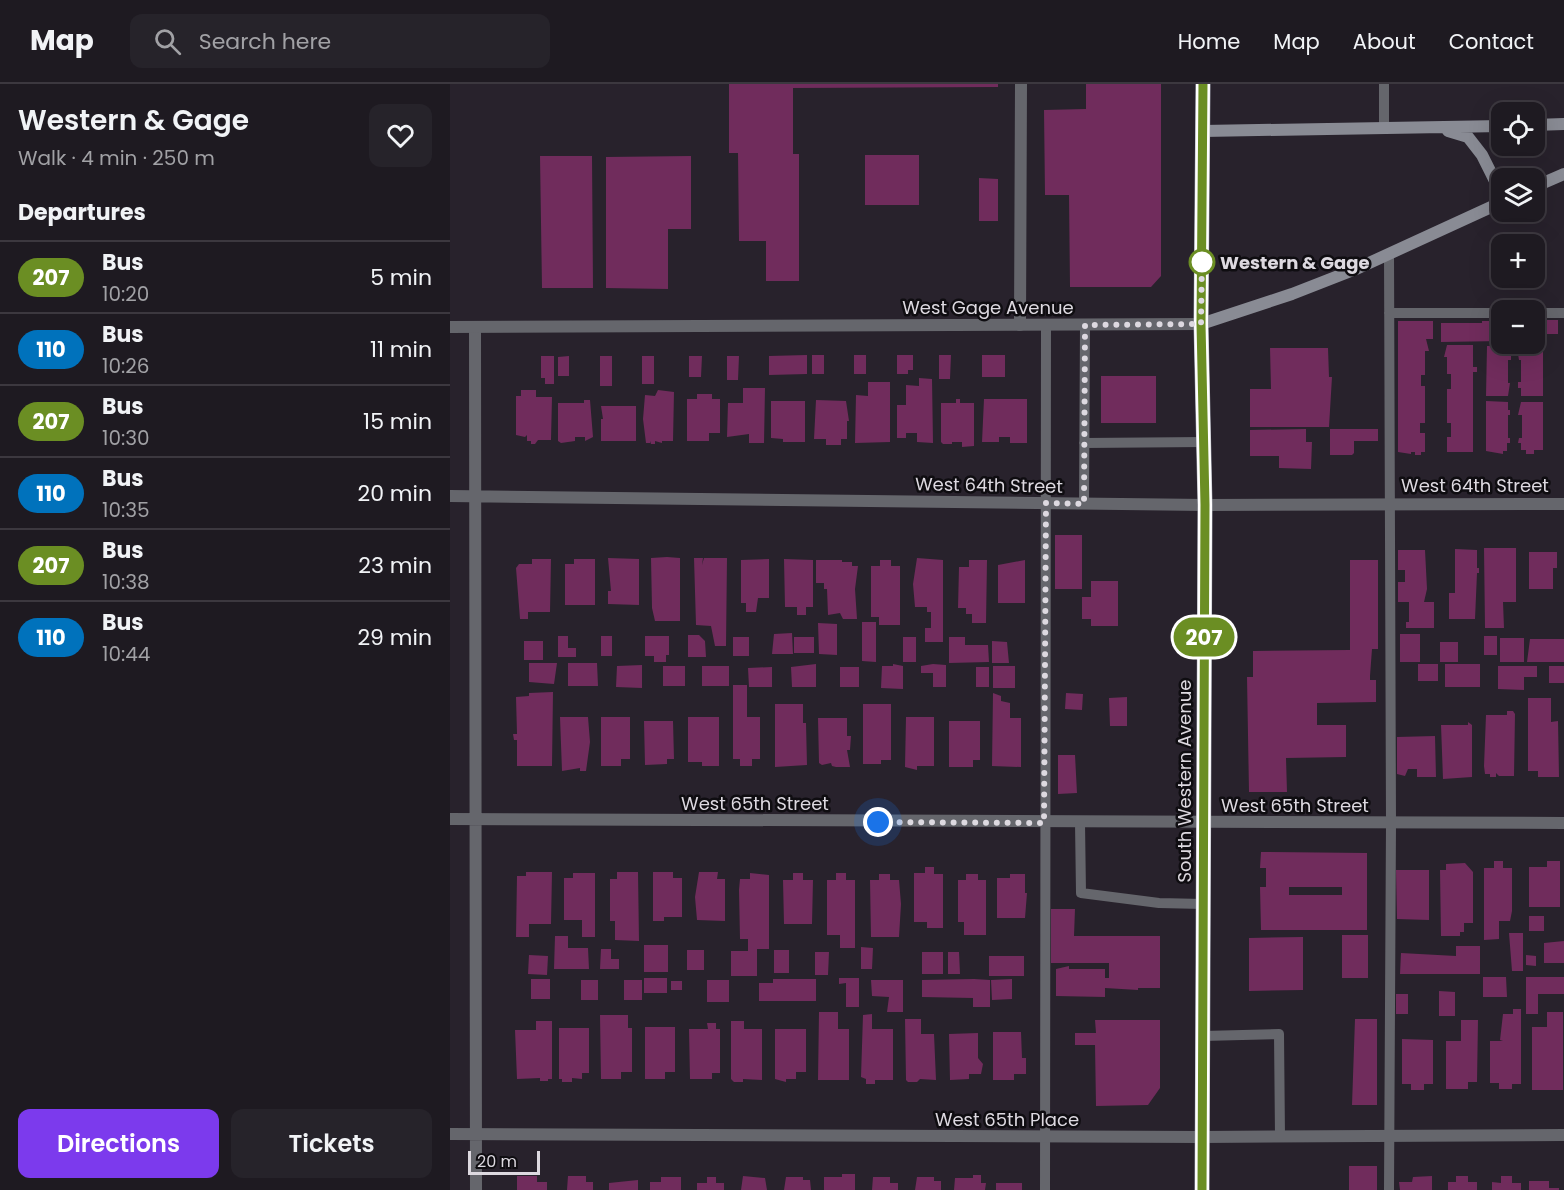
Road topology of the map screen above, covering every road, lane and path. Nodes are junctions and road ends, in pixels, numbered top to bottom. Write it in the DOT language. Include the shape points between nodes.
graph roads {
  1 [pos="1021,84"];
  2 [pos="1203,84"];
  3 [pos="1384,84"];
  4 [pos="1545,124"];
  5 [pos="1564,124"];
  6 [pos="1491,126"];
  7 [pos="1438,128"];
  8 [pos="1384,129"];
  9 [pos="1203,131"];
  10 [pos="1491,173"];
  11 [pos="1564,174"];
  12 [pos="1545,182"];
  13 [pos="1491,207"];
  14 [pos="1389,254"];
  15 [pos="1389,313"];
  16 [pos="1491,313"];
  17 [pos="1545,313"];
  18 [pos="1564,313"];
  19 [pos="1201,324"];
  20 [pos="1020,325"];
  21 [pos="1046,325"];
  22 [pos="1085,325"];
  23 [pos="450,327"];
  24 [pos="475,327"];
  25 [pos="1084,442"];
  26 [pos="1204,442"];
  27 [pos="475,495"];
  28 [pos="450,496"];
  29 [pos="1046,503"];
  30 [pos="1389,503"];
  31 [pos="1084,504"];
  32 [pos="1564,504"];
  33 [pos="1205,505"];
  34 [pos="450,819"];
  35 [pos="475,819"];
  36 [pos="1044,823"];
  37 [pos="1080,823"];
  38 [pos="1391,823"];
  39 [pos="1564,823"];
  40 [pos="1203,824"];
  41 [pos="1203,904"];
  42 [pos="1203,1036"];
  43 [pos="450,1134"];
  44 [pos="476,1135"];
  45 [pos="1564,1135"];
  46 [pos="1389,1136"];
  47 [pos="1045,1137"];
  48 [pos="1202,1137"];
  49 [pos="1280,1137"];
  50 [pos="476,1190"];
  51 [pos="1045,1190"];
  52 [pos="1202,1190"];
  53 [pos="1389,1190"];
  1 -- 20 [label="street"];
  2 -- 9 [label="main road, South Western Avenue"];
  3 -- 8 [label="lane"];
  4 -- 5 [label="main road"];
  6 -- 7 [label="main road"];
  7 -- 8 [label="main road"];
  7 -- 10 [label="main road" via="1468,137"];
  8 -- 9 [label="main road"];
  9 -- 19 [label="main road, South Western Avenue"];
  11 -- 12 [label="main road"];
  13 -- 14 [label="main road, West Gage Avenue"];
  14 -- 15 [label="lane"];
  14 -- 19 [label="main road, West Gage Avenue" via="1292,294"];
  15 -- 16 [label="lane"];
  15 -- 30 [label="lane"];
  17 -- 18 [label="lane"];
  19 -- 22 [label="street, West Gage Avenue"];
  19 -- 26 [label="main road, South Western Avenue"];
  20 -- 21 [label="street, West Gage Avenue"];
  20 -- 24 [label="street, West Gage Avenue"];
  21 -- 22 [label="street, West Gage Avenue"];
  21 -- 29 [label="lane"];
  22 -- 25 [label="lane"];
  23 -- 24 [label="street, West Gage Avenue"];
  24 -- 27 [label="street"];
  25 -- 26 [label="lane"];
  25 -- 31 [label="lane"];
  26 -- 33 [label="main road, South Western Avenue"];
  27 -- 28 [label="street, West 64th Street"];
  27 -- 29 [label="street, West 64th Street"];
  27 -- 35 [label="street"];
  29 -- 31 [label="street, West 64th Street"];
  29 -- 36 [label="lane"];
  30 -- 32 [label="street, West 64th Street"];
  30 -- 33 [label="street, West 64th Street"];
  30 -- 38 [label="lane"];
  31 -- 33 [label="street, West 64th Street"];
  33 -- 40 [label="main road, South Western Avenue"];
  34 -- 35 [label="street, West 65th Street"];
  35 -- 36 [label="street, West 65th Street"];
  35 -- 44 [label="street"];
  36 -- 37 [label="street, West 65th Street"];
  36 -- 47 [label="lane"];
  37 -- 40 [label="street, West 65th Street"];
  37 -- 41 [label="lane" via="1081,893"];
  38 -- 39 [label="street, West 65th Street"];
  38 -- 40 [label="street, West 65th Street"];
  38 -- 46 [label="lane"];
  40 -- 41 [label="main road, South Western Avenue"];
  41 -- 42 [label="main road, South Western Avenue"];
  42 -- 48 [label="main road, South Western Avenue"];
  42 -- 49 [label="lane" via="1280,1034"];
  43 -- 44 [label="street, West 65th Place"];
  44 -- 47 [label="street, West 65th Place"];
  44 -- 50 [label="street"];
  45 -- 46 [label="street, West 65th Place"];
  46 -- 49 [label="street, West 65th Place"];
  46 -- 53 [label="lane"];
  47 -- 48 [label="street, West 65th Place"];
  47 -- 51 [label="lane"];
  48 -- 49 [label="street, West 65th Place"];
  48 -- 52 [label="main road, South Western Avenue"];
}
